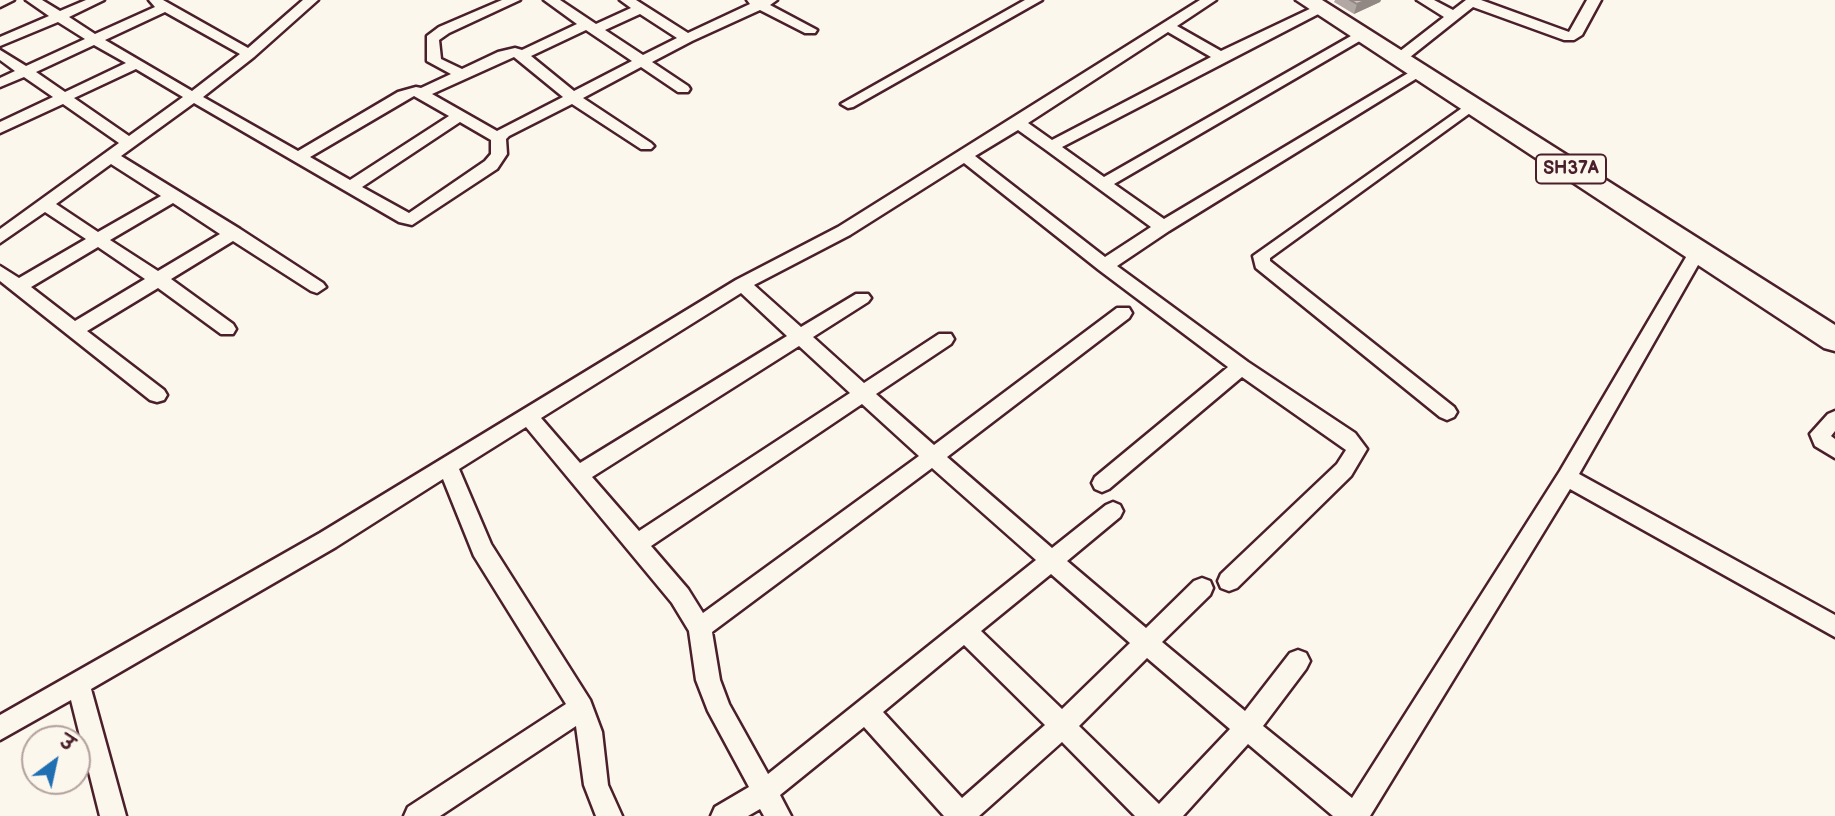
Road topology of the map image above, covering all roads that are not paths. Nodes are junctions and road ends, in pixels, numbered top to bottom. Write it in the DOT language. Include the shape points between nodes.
graph roads {
  1 [pos="7,0"];
  2 [pos="33,0"];
  3 [pos="97,0"];
  4 [pos="311,0"];
  5 [pos="513,0"];
  6 [pos="551,0"];
  7 [pos="584,0"];
  8 [pos="627,0"];
  9 [pos="1035,0"];
  10 [pos="1209,0"];
  11 [pos="1424,0"];
  12 [pos="1573,0"];
  13 [pos="1472,1"];
  14 [pos="761,2"];
  15 [pos="0,3"];
  16 [pos="1592,3"];
  17 [pos="159,4"];
  18 [pos="1314,5"];
  19 [pos="564,9"];
  20 [pos="641,9"];
  21 [pos="58,16"];
  22 [pos="1453,16"];
  23 [pos="1167,26"];
  24 [pos="591,27"];
  25 [pos="810,30"];
  26 [pos="1363,35"];
  27 [pos="687,38"];
  28 [pos="94,39"];
  29 [pos="0,42"];
  30 [pos="0,54"];
  31 [pos="249,54"];
  32 [pos="522,55"];
  33 [pos="1221,57"];
  34 [pos="642,61"];
  35 [pos="138,63"];
  36 [pos="1410,65"];
  37 [pos="24,72"];
  38 [pos="462,74"];
  39 [pos="0,83"];
  40 [pos="683,89"];
  41 [pos="422,93"];
  42 [pos="193,97"];
  43 [pos="572,97"];
  44 [pos="61,98"];
  45 [pos="848,104"];
  46 [pos="1472,105"];
  47 [pos="459,116"];
  48 [pos="1018,124"];
  49 [pos="0,128"];
  50 [pos="498,138"];
  51 [pos="128,142"];
  52 [pos="646,146"];
  53 [pos="1051,147"];
  54 [pos="110,156"];
  55 [pos="965,156"];
  56 [pos="299,157"];
  57 [pos="1103,184"];
  58 [pos="351,187"];
  59 [pos="173,196"];
  60 [pos="44,204"];
  61 [pos="1163,227"];
  62 [pos="234,233"];
  63 [pos="0,237"];
  64 [pos="98,240"];
  65 [pos="1698,251"];
  66 [pos="1105,266"];
  67 [pos="0,272"];
  68 [pos="158,279"];
  69 [pos="742,284"];
  70 [pos="18,286"];
  71 [pos="317,287"];
  72 [pos="862,298"];
  73 [pos="1123,313"];
  74 [pos="76,329"];
  75 [pos="227,329"];
  76 [pos="799,337"];
  77 [pos="945,339"];
  78 [pos="1835,340"];
  79 [pos="1241,367"];
  80 [pos="863,394"];
  81 [pos="157,395"];
  82 [pos="1447,412"];
  83 [pos="529,417"];
  84 [pos="1835,419"];
  85 [pos="1835,450"];
  86 [pos="933,457"];
  87 [pos="448,466"];
  88 [pos="578,475"];
  89 [pos="1567,477"];
  90 [pos="1102,483"];
  91 [pos="1113,511"];
  92 [pos="637,544"];
  93 [pos="1053,561"];
  94 [pos="1229,581"];
  95 [pos="1202,588"];
  96 [pos="1835,627"];
  97 [pos="699,628"];
  98 [pos="966,631"];
  99 [pos="1147,644"];
  100 [pos="1298,661"];
  101 [pos="78,684"];
  102 [pos="582,708"];
  103 [pos="866,711"];
  104 [pos="1062,726"];
  105 [pos="0,728"];
  106 [pos="1247,728"];
  107 [pos="765,792"];
  108 [pos="113,816"];
  109 [pos="417,816"];
  110 [pos="609,816"];
  111 [pos="724,816"];
  112 [pos="778,816"];
  113 [pos="960,816"];
  114 [pos="1153,816"];
  115 [pos="1166,816"];
  116 [pos="1354,816"];
  1 -- 15 [label="street"];
  2 -- 21 [label="street"];
  3 -- 21 [label="street"];
  4 -- 31 [label="street"];
  5 -- 38 [label="street" via="432,39 434,61"];
  6 -- 19 [label="street"];
  7 -- 19 [label="street"];
  8 -- 20 [label="street"];
  9 -- 45 [label="street"];
  10 -- 23 [label="street"];
  11 -- 22 [label="street"];
  12 -- 16 [label="street"];
  13 -- 16 [label="street" via="1569,37 1575,35"];
  13 -- 22 [label="street"];
  14 -- 25 [label="street"];
  14 -- 27 [label="street"];
  17 -- 28 [label="street"];
  17 -- 31 [label="street"];
  18 -- 26 [label="main road, SH37A"];
  18 -- 33 [label="street"];
  19 -- 24 [label="street"];
  20 -- 24 [label="street"];
  20 -- 27 [label="street"];
  21 -- 28 [label="street"];
  21 -- 29 [label="street"];
  22 -- 36 [label="street"];
  23 -- 33 [label="street"];
  23 -- 48 [label="street"];
  24 -- 32 [label="street"];
  24 -- 34 [label="street"];
  26 -- 36 [label="main road, SH37A"];
  26 -- 57 [label="street"];
  27 -- 34 [label="street"];
  28 -- 35 [label="street"];
  28 -- 37 [label="street"];
  30 -- 37 [label="street"];
  31 -- 42 [label="street"];
  32 -- 38 [label="street" via="510,52"];
  32 -- 43 [label="street"];
  33 -- 53 [label="street"];
  34 -- 40 [label="street"];
  34 -- 43 [label="street"];
  35 -- 42 [label="street"];
  35 -- 44 [label="street"];
  36 -- 46 [label="main road, SH37A"];
  36 -- 61 [label="street"];
  37 -- 39 [label="street"];
  37 -- 44 [label="street"];
  38 -- 41 [label="street"];
  41 -- 47 [label="street"];
  41 -- 56 [label="street" via="403,95"];
  42 -- 51 [label="street"];
  42 -- 56 [label="street"];
  43 -- 50 [label="street"];
  43 -- 52 [label="street"];
  44 -- 49 [label="street"];
  44 -- 51 [label="street"];
  46 -- 65 [label="main road, SH37A"];
  46 -- 82 [label="street" via="1261,256 1262,264"];
  47 -- 50 [label="street"];
  47 -- 58 [label="street"];
  48 -- 53 [label="street"];
  48 -- 55 [label="street"];
  50 -- 58 [label="street" via="499,154 491,165 412,219"];
  51 -- 54 [label="street"];
  53 -- 57 [label="street"];
  54 -- 59 [label="street"];
  54 -- 60 [label="street"];
  55 -- 66 [label="street"];
  55 -- 69 [label="street" via="844,231"];
  56 -- 58 [label="street"];
  57 -- 61 [label="street"];
  59 -- 62 [label="street"];
  59 -- 64 [label="street"];
  60 -- 63 [label="street"];
  60 -- 64 [label="street"];
  61 -- 66 [label="street"];
  62 -- 68 [label="street"];
  62 -- 71 [label="street"];
  64 -- 68 [label="street"];
  64 -- 70 [label="street"];
  65 -- 78 [label="main road, SH37A"];
  65 -- 89 [label="street"];
  66 -- 79 [label="street"];
  67 -- 70 [label="street"];
  68 -- 74 [label="street"];
  68 -- 75 [label="street"];
  69 -- 76 [label="street"];
  69 -- 83 [label="street"];
  70 -- 74 [label="street"];
  72 -- 76 [label="street"];
  73 -- 86 [label="street"];
  74 -- 81 [label="street"];
  76 -- 80 [label="street"];
  76 -- 88 [label="street"];
  77 -- 80 [label="street"];
  79 -- 90 [label="street"];
  79 -- 94 [label="street" via="1357,449 1344,470"];
  80 -- 86 [label="street"];
  80 -- 92 [label="street"];
  83 -- 87 [label="street"];
  83 -- 88 [label="street"];
  84 -- 85 [label="street" via="1820,434"];
  86 -- 93 [label="street"];
  86 -- 97 [label="street"];
  87 -- 101 [label="street"];
  87 -- 102 [label="street" via="482,549"];
  88 -- 92 [label="street"];
  89 -- 96 [label="street"];
  89 -- 116 [label="street"];
  91 -- 93 [label="street"];
  92 -- 97 [label="street" via="680,596"];
  93 -- 98 [label="street"];
  93 -- 99 [label="street"];
  95 -- 99 [label="street"];
  97 -- 107 [label="street" via="708,680 720,711"];
  98 -- 103 [label="street"];
  98 -- 104 [label="street"];
  99 -- 104 [label="street"];
  99 -- 106 [label="street"];
  100 -- 106 [label="street"];
  101 -- 105 [label="street"];
  101 -- 108 [label="street"];
  102 -- 109 [label="street"];
  102 -- 110 [label="street" via="590,732 596,785"];
  103 -- 107 [label="street"];
  103 -- 113 [label="street"];
  104 -- 113 [label="street"];
  104 -- 114 [label="street"];
  106 -- 115 [label="street"];
  106 -- 116 [label="street"];
  107 -- 111 [label="street"];
  107 -- 112 [label="street"];
}
